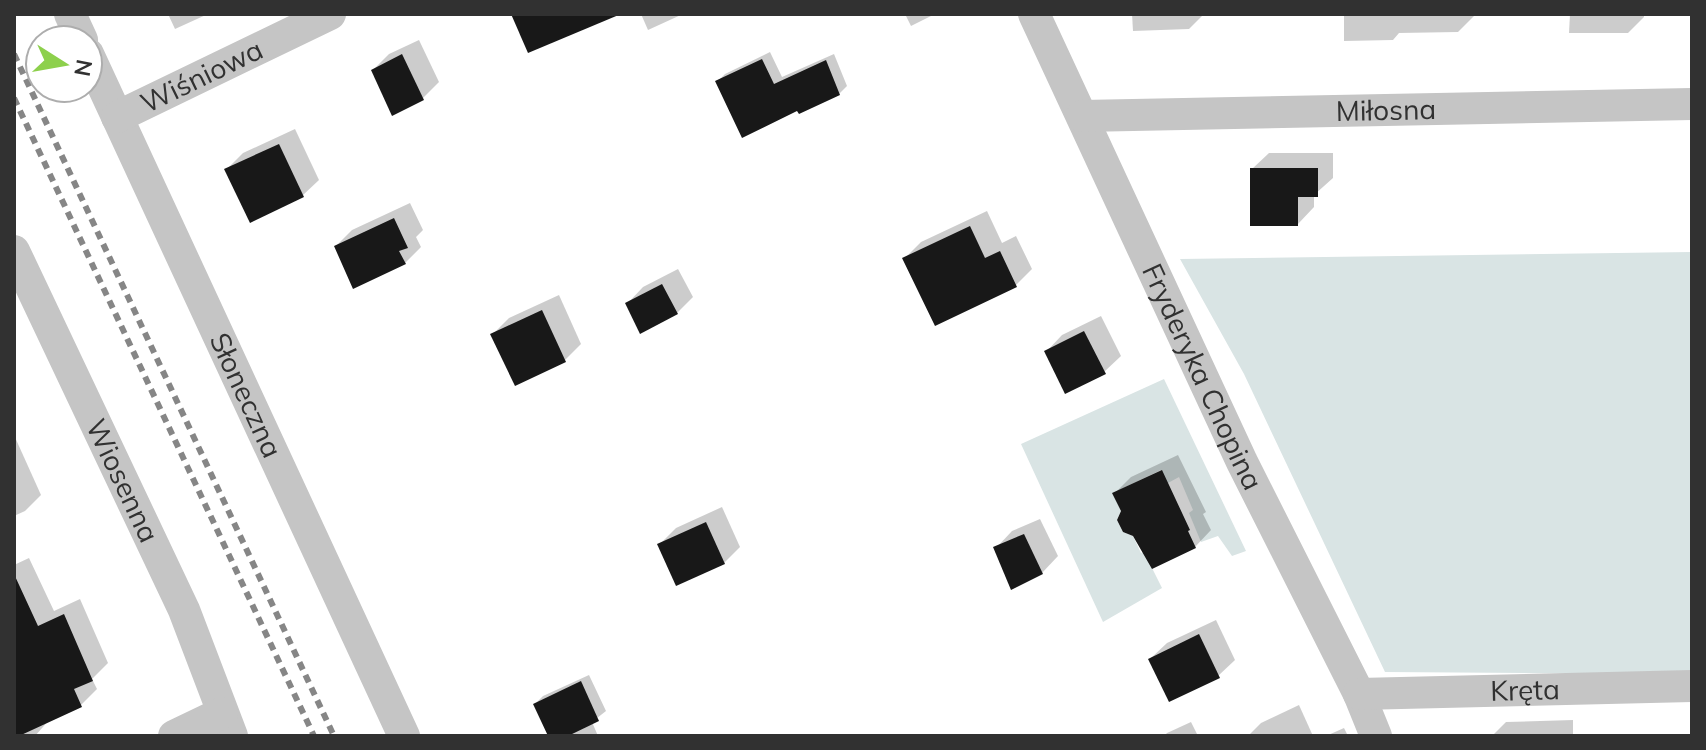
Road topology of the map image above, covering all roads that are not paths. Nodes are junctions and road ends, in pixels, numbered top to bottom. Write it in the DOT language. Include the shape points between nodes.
graph roads {
  1 [pos="330,14"];
  2 [pos="1034,14"];
  3 [pos="104,89"];
  4 [pos="1692,104"];
  5 [pos="1082,116"];
  6 [pos="117,117"];
  7 [pos="14,251"];
  8 [pos="1692,686"];
  9 [pos="1359,694"];
  10 [pos="227,725"];
  11 [pos="174,736"];
  12 [pos="404,736"];
  13 [pos="1376,736"];
  1 -- 6 [label="street, Wiśniowa"];
  2 -- 5 [label="street, Fryderyka Chopina"];
  3 -- 6 [label="street, Słoneczna"];
  4 -- 5 [label="street, Miłosna"];
  5 -- 9 [label="street, Fryderyka Chopina" via="1247,471"];
  6 -- 12 [label="street, Słoneczna"];
  7 -- 10 [label="street, Wiosenna" via="184,610"];
  8 -- 9 [label="street, Kręta"];
  9 -- 13 [label="street, Fryderyka Chopina"];
  10 -- 11 [label="street, Wiosenna"];
}
